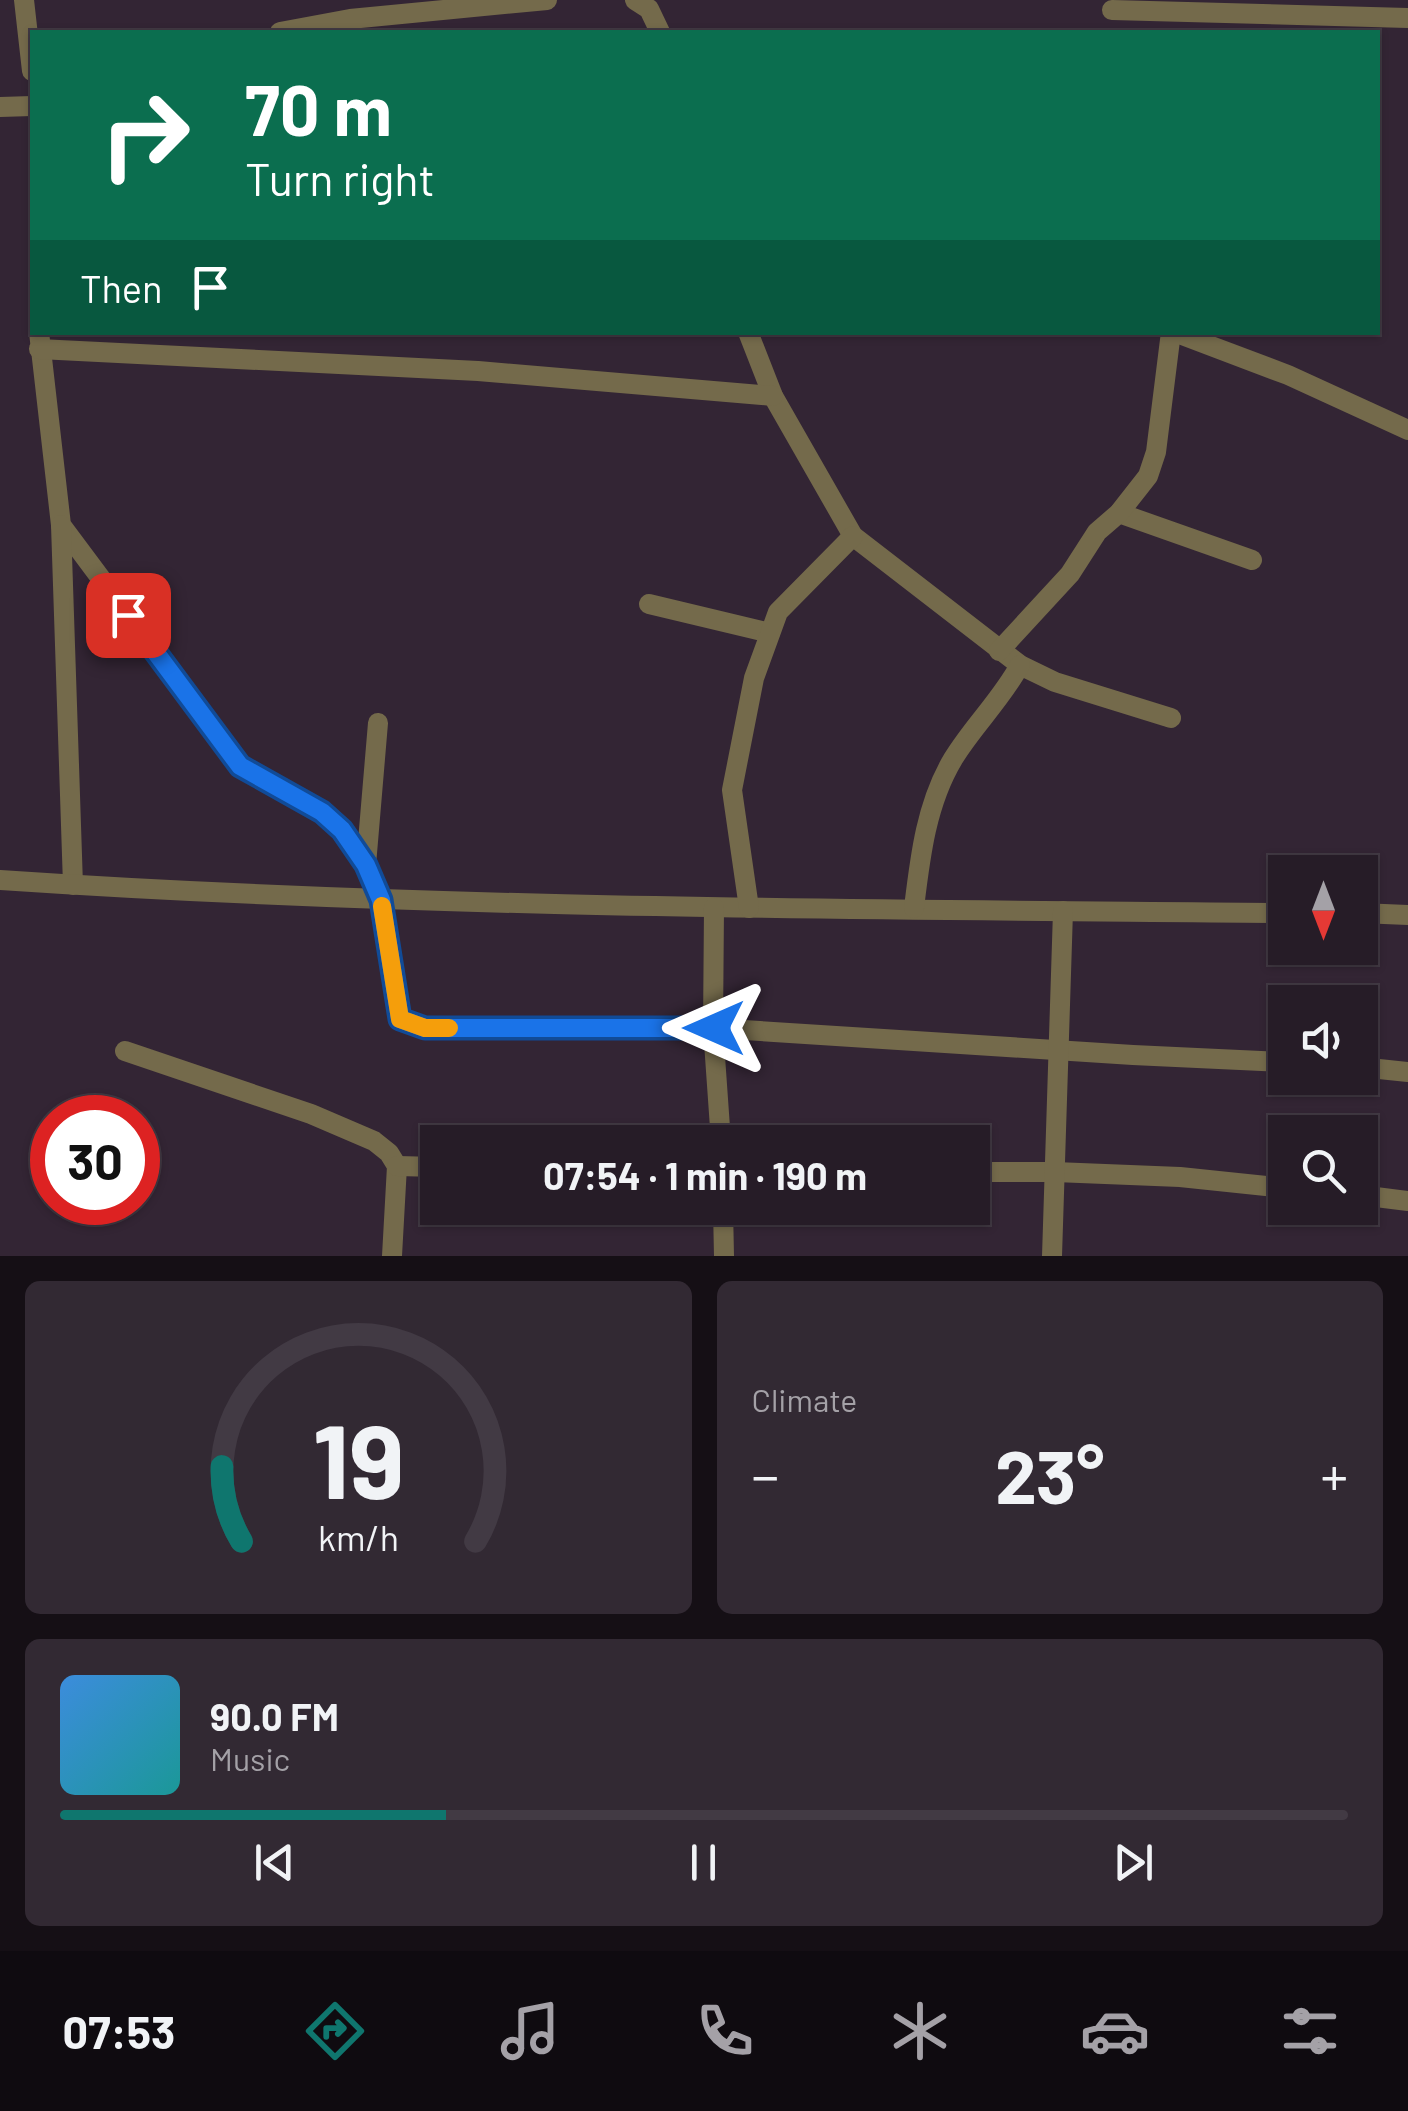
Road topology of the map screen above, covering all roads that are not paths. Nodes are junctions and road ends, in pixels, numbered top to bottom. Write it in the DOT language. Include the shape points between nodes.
graph roads {
  1 [pos="24,0"];
  2 [pos="547,0"];
  3 [pos="634,0"];
  4 [pos="1113,5"];
  5 [pos="1408,18"];
  6 [pos="291,30"];
  7 [pos="659,30"];
  8 [pos="1112,30"];
  9 [pos="30,53"];
  10 [pos="30,106"];
  11 [pos="0,107"];
  12 [pos="749,335"];
  13 [pos="1173,335"];
  14 [pos="1181,335"];
  15 [pos="39,341"];
  16 [pos="773,396"];
  17 [pos="1408,430"];
  18 [pos="1119,513"];
  19 [pos="60,525"];
  20 [pos="853,536"];
  21 [pos="1252,560"];
  22 [pos="649,604"];
  23 [pos="770,633"];
  24 [pos="999,651"];
  25 [pos="1020,665"];
  26 [pos="1171,718"];
  27 [pos="378,723"];
  28 [pos="366,865"];
  29 [pos="0,880"];
  30 [pos="73,885"];
  31 [pos="381,900"];
  32 [pos="714,908"];
  33 [pos="749,908"];
  34 [pos="914,908"];
  35 [pos="1063,911"];
  36 [pos="1268,913"];
  37 [pos="1378,914"];
  38 [pos="1408,915"];
  39 [pos="714,1028"];
  40 [pos="1059,1050"];
  41 [pos="125,1051"];
  42 [pos="1268,1061"];
  43 [pos="1378,1070"];
  44 [pos="1408,1072"];
  45 [pos="720,1125"];
  46 [pos="396,1166"];
  47 [pos="420,1167"];
  48 [pos="990,1172"];
  49 [pos="1055,1172"];
  50 [pos="1268,1186"];
  51 [pos="1378,1198"];
  52 [pos="1408,1201"];
  53 [pos="723,1225"];
  54 [pos="392,1256"];
  55 [pos="724,1256"];
  56 [pos="1052,1256"];
  1 -- 9 [label="street"];
  2 -- 6 [label="street"];
  3 -- 7 [label="street" via="649,9"];
  4 -- 5 [label="street"];
  4 -- 8 [label="street"];
  10 -- 11 [label="street"];
  12 -- 16 [label="street"];
  13 -- 18 [label="street" via="1156,452 1148,476"];
  14 -- 17 [label="street" via="1288,374"];
  15 -- 16 [label="street"];
  15 -- 19 [label="street"];
  16 -- 20 [label="street"];
  18 -- 21 [label="street"];
  18 -- 24 [label="street"];
  19 -- 28 [label="street" via="240,766 322,812"];
  19 -- 30 [label="street"];
  20 -- 23 [label="street" via="778,612"];
  20 -- 24 [label="street"];
  22 -- 23 [label="street"];
  23 -- 33 [label="street" via="732,790"];
  24 -- 25 [label="street"];
  25 -- 26 [label="street"];
  25 -- 34 [label="street" via="938,789"];
  27 -- 28 [label="street"];
  28 -- 31 [label="street"];
  29 -- 30 [label="street"];
  30 -- 31 [label="street"];
  31 -- 32 [label="street"];
  31 -- 39 [label="street" via="400,1019 425,1028"];
  32 -- 33 [label="street"];
  32 -- 39 [label="street"];
  33 -- 34 [label="street"];
  34 -- 35 [label="street"];
  35 -- 36 [label="street"];
  35 -- 40 [label="street"];
  37 -- 38 [label="street"];
  39 -- 40 [label="street"];
  39 -- 45 [label="street"];
  40 -- 42 [label="street"];
  40 -- 49 [label="street"];
  41 -- 46 [label="street" via="312,1114 374,1141"];
  43 -- 44 [label="street"];
  46 -- 47 [label="street"];
  46 -- 54 [label="street"];
  48 -- 49 [label="street"];
  49 -- 50 [label="street"];
  49 -- 56 [label="street"];
  51 -- 52 [label="street"];
  53 -- 55 [label="street"];
}
